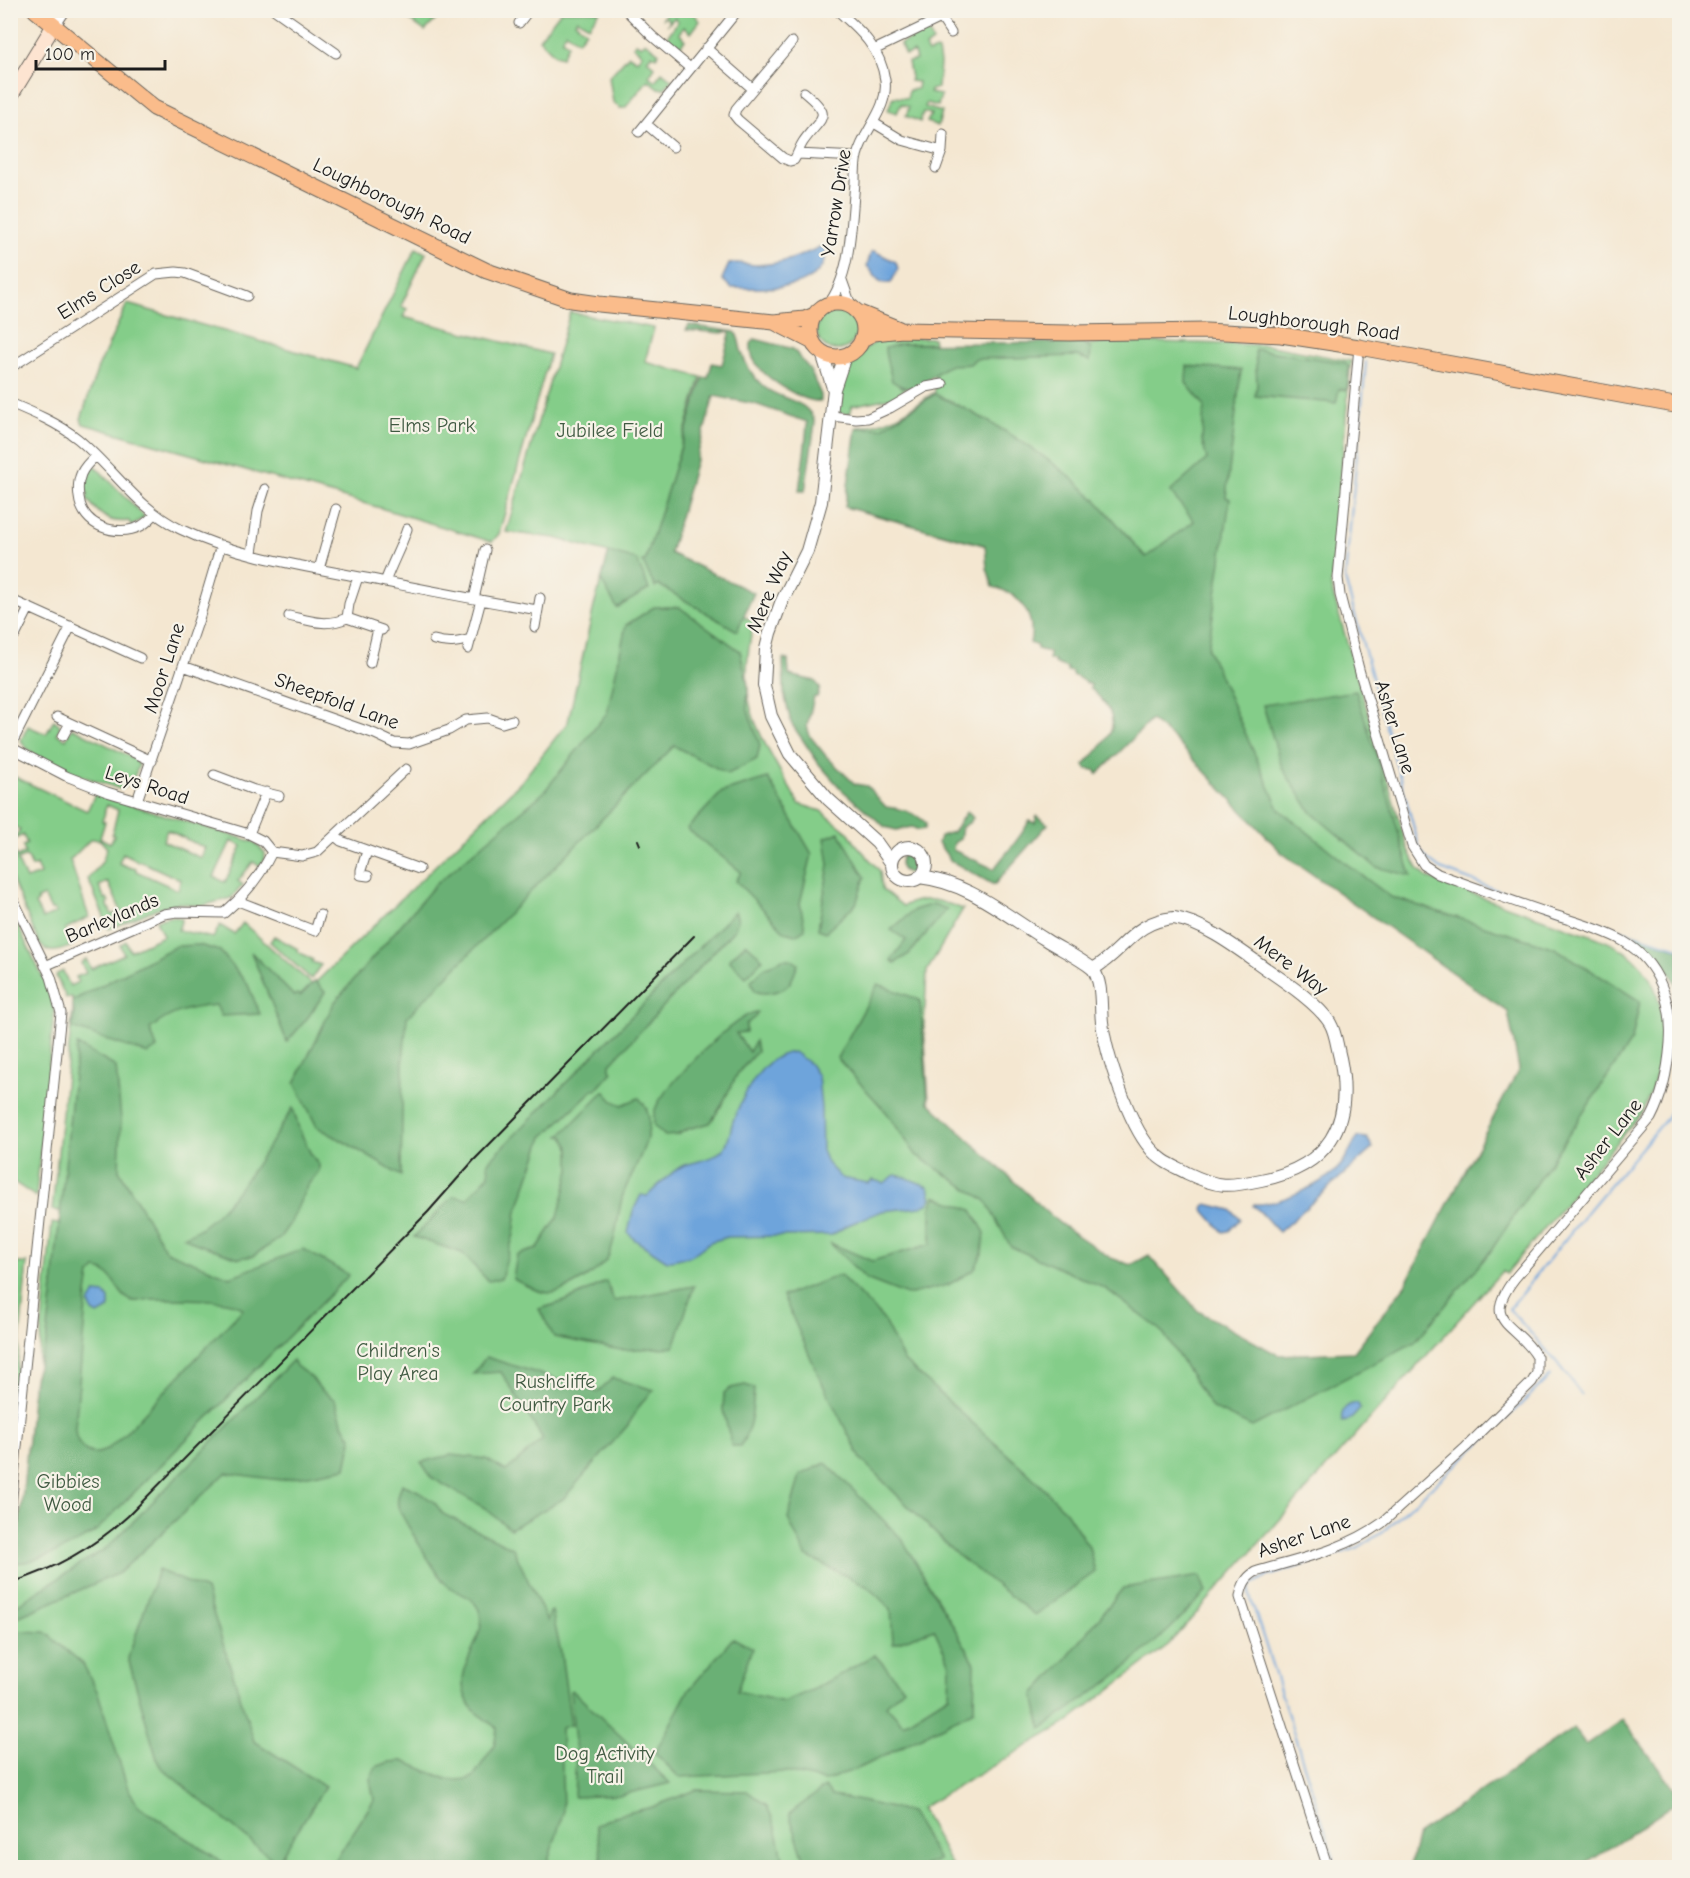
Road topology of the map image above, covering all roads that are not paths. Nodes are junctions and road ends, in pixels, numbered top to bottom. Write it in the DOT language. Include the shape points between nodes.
graph roads {
  1 [pos="35,10"];
  2 [pos="64,10"];
  3 [pos="274,10"];
  4 [pos="529,10"];
  5 [pos="626,10"];
  6 [pos="738,10"];
  7 [pos="837,10"];
  8 [pos="939,14"];
  9 [pos="519,23"];
  10 [pos="54,25"];
  11 [pos="951,33"];
  12 [pos="792,42"];
  13 [pos="706,48"];
  14 [pos="876,49"];
  15 [pos="336,53"];
  16 [pos="690,68"];
  17 [pos="753,89"];
  18 [pos="804,92"];
  19 [pos="10,97"];
  20 [pos="874,123"];
  21 [pos="646,124"];
  22 [pos="639,132"];
  23 [pos="943,134"];
  24 [pos="673,147"];
  25 [pos="942,151"];
  26 [pos="798,154"];
  27 [pos="857,157"];
  28 [pos="936,168"];
  29 [pos="842,280"];
  30 [pos="248,295"];
  31 [pos="821,310"];
  32 [pos="854,310"];
  33 [pos="774,322"];
  34 [pos="902,330"];
  35 [pos="862,339"];
  36 [pos="817,347"];
  37 [pos="1359,347"];
  38 [pos="845,356"];
  39 [pos="10,368"];
  40 [pos="943,384"];
  41 [pos="834,389"];
  42 [pos="10,403"];
  43 [pos="1680,406"];
  44 [pos="832,416"];
  45 [pos="96,456"];
  46 [pos="265,489"];
  47 [pos="336,509"];
  48 [pos="155,514"];
  49 [pos="406,529"];
  50 [pos="222,545"];
  51 [pos="485,550"];
  52 [pos="252,554"];
  53 [pos="319,569"];
  54 [pos="358,578"];
  55 [pos="385,582"];
  56 [pos="540,598"];
  57 [pos="477,599"];
  58 [pos="14,601"];
  59 [pos="29,608"];
  60 [pos="305,608"];
  61 [pos="538,610"];
  62 [pos="374,615"];
  63 [pos="289,616"];
  64 [pos="347,618"];
  65 [pos="304,619"];
  66 [pos="71,626"];
  67 [pos="535,627"];
  68 [pos="377,628"];
  69 [pos="16,634"];
  70 [pos="434,640"];
  71 [pos="140,658"];
  72 [pos="370,663"];
  73 [pos="183,666"];
  74 [pos="57,717"];
  75 [pos="512,720"];
  76 [pos="70,723"];
  77 [pos="63,736"];
  78 [pos="10,747"];
  79 [pos="152,761"];
  80 [pos="406,769"];
  81 [pos="214,775"];
  82 [pos="266,792"];
  83 [pos="279,795"];
  84 [pos="137,801"];
  85 [pos="249,834"];
  86 [pos="335,836"];
  87 [pos="877,843"];
  88 [pos="900,849"];
  89 [pos="367,851"];
  90 [pos="272,852"];
  91 [pos="926,861"];
  92 [pos="892,864"];
  93 [pos="419,869"];
  94 [pos="368,876"];
  95 [pos="919,877"];
  96 [pos="947,883"];
  97 [pos="10,893"];
  98 [pos="238,901"];
  99 [pos="320,915"];
  100 [pos="45,966"];
  101 [pos="1093,969"];
  102 [pos="10,1516"];
  103 [pos="1328,1868"];
  1 -- 10 [label="main road, Loughborough Road"];
  2 -- 10 [label="street"];
  3 -- 15 [label="street"];
  4 -- 9 [label="street"];
  5 -- 16 [label="street"];
  6 -- 13 [label="street"];
  7 -- 14 [label="street, Yarrow Drive"];
  8 -- 11 [label="street"];
  8 -- 14 [label="street"];
  10 -- 19 [label="main road"];
  10 -- 33 [label="main road, Loughborough Road" via="154,108 487,271 571,300"];
  12 -- 17 [label="street"];
  13 -- 16 [label="street"];
  13 -- 17 [label="street"];
  14 -- 20 [label="street, Yarrow Drive" via="886,85"];
  16 -- 21 [label="street"];
  17 -- 26 [label="street" via="734,112 735,117 786,160 794,160"];
  18 -- 26 [label="street" via="820,105 823,115"];
  20 -- 25 [label="street" via="902,140"];
  20 -- 27 [label="street, Yarrow Drive"];
  21 -- 22 [label="street"];
  21 -- 24 [label="street"];
  23 -- 25 [label="street"];
  25 -- 28 [label="street"];
  26 -- 27 [label="street"];
  27 -- 29 [label="street, Yarrow Drive"];
  29 -- 31 [label="street" via="836,294"];
  29 -- 32 [label="street"];
  30 -- 39 [label="street, Elms Close" via="185,273 156,274"];
  31 -- 32 [label="main road" via="844,304"];
  31 -- 33 [label="main road, Loughborough Road" via="805,319"];
  31 -- 36 [label="main road" via="810,332"];
  32 -- 34 [label="main road, Loughborough Road"];
  32 -- 35 [label="main road" via="862,321"];
  33 -- 36 [label="main road, Loughborough Road"];
  34 -- 35 [label="main road, Loughborough Road" via="874,333"];
  34 -- 37 [label="main road, Loughborough Road" via="1206,331"];
  35 -- 38 [label="main road"];
  36 -- 38 [label="main road" via="829,356"];
  36 -- 41 [label="street, Mere Way"];
  37 -- 43 [label="main road, Loughborough Road"];
  37 -- 103 [label="street, Asher Lane" via="1338,578 1360,673 1412,846 1424,865 1438,874 1622,941 1654,971 1666,995 1671,1036 1663,1089 1651,1118 1515,1278 1502,1299 1500,1313 1504,1323 1537,1357 1537,1373 1532,1382 1466,1447 1367,1534 1337,1548 1255,1572 1241,1589 1240,1597"];
  38 -- 41 [label="street, Mere Way"];
  40 -- 44 [label="street" via="927,387 868,418"];
  41 -- 44 [label="street, Mere Way"];
  42 -- 45 [label="street" via="65,429"];
  44 -- 87 [label="street, Mere Way" via="821,502 807,551 770,633 764,685 771,716 790,754 828,799"];
  45 -- 48 [label="street"];
  45 -- 48 [label="street" via="79,482 80,502 87,518 118,531 140,526"];
  46 -- 52 [label="street"];
  47 -- 53 [label="street"];
  48 -- 50 [label="street" via="179,529"];
  49 -- 55 [label="street"];
  50 -- 52 [label="street"];
  50 -- 73 [label="street, Moor Lane"];
  51 -- 57 [label="street"];
  52 -- 53 [label="street"];
  53 -- 54 [label="street"];
  54 -- 55 [label="street"];
  54 -- 64 [label="street"];
  55 -- 57 [label="street"];
  56 -- 61 [label="street"];
  57 -- 61 [label="street"];
  57 -- 70 [label="street" via="470,644"];
  58 -- 59 [label="street"];
  59 -- 66 [label="street"];
  59 -- 69 [label="street"];
  60 -- 65 [label="street"];
  61 -- 67 [label="street"];
  62 -- 68 [label="street"];
  63 -- 65 [label="street"];
  64 -- 65 [label="street" via="334,623"];
  64 -- 68 [label="street"];
  66 -- 71 [label="street"];
  66 -- 78 [label="street"];
  68 -- 72 [label="street"];
  73 -- 75 [label="street, Sheepfold Lane" via="394,743 417,742 466,720"];
  73 -- 79 [label="street, Moor Lane"];
  74 -- 76 [label="street"];
  76 -- 77 [label="street"];
  76 -- 79 [label="street"];
  78 -- 84 [label="street, Leys Road" via="66,776"];
  79 -- 84 [label="street, Moor Lane"];
  80 -- 86 [label="street"];
  81 -- 82 [label="street"];
  82 -- 83 [label="street"];
  82 -- 85 [label="street"];
  84 -- 85 [label="street, Leys Road"];
  85 -- 90 [label="street, Leys Road" via="263,841"];
  86 -- 89 [label="street"];
  86 -- 90 [label="street" via="310,854"];
  87 -- 88 [label="street, Mere Way"];
  87 -- 92 [label="street, Mere Way"];
  88 -- 91 [label="street" via="913,847"];
  88 -- 92 [label="street"];
  89 -- 93 [label="street"];
  89 -- 94 [label="street" via="361,875"];
  90 -- 98 [label="street, Barleylands"];
  91 -- 95 [label="street"];
  91 -- 96 [label="street"];
  92 -- 95 [label="street" via="902,879"];
  95 -- 96 [label="street"];
  96 -- 101 [label="street" via="992,904"];
  97 -- 100 [label="street"];
  98 -- 99 [label="street" via="315,931"];
  98 -- 100 [label="street, Barleylands" via="224,913 164,914"];
  100 -- 102 [label="street" via="59,1002 60,1031"];
  101 -- 101 [label="street, Mere Way" via="1106,962 1140,929 1160,919 1174,918 1197,925 1281,978 1323,1015 1335,1039 1344,1098 1327,1147 1292,1172 1220,1186 1158,1158 1143,1140 1116,1078"];
}
